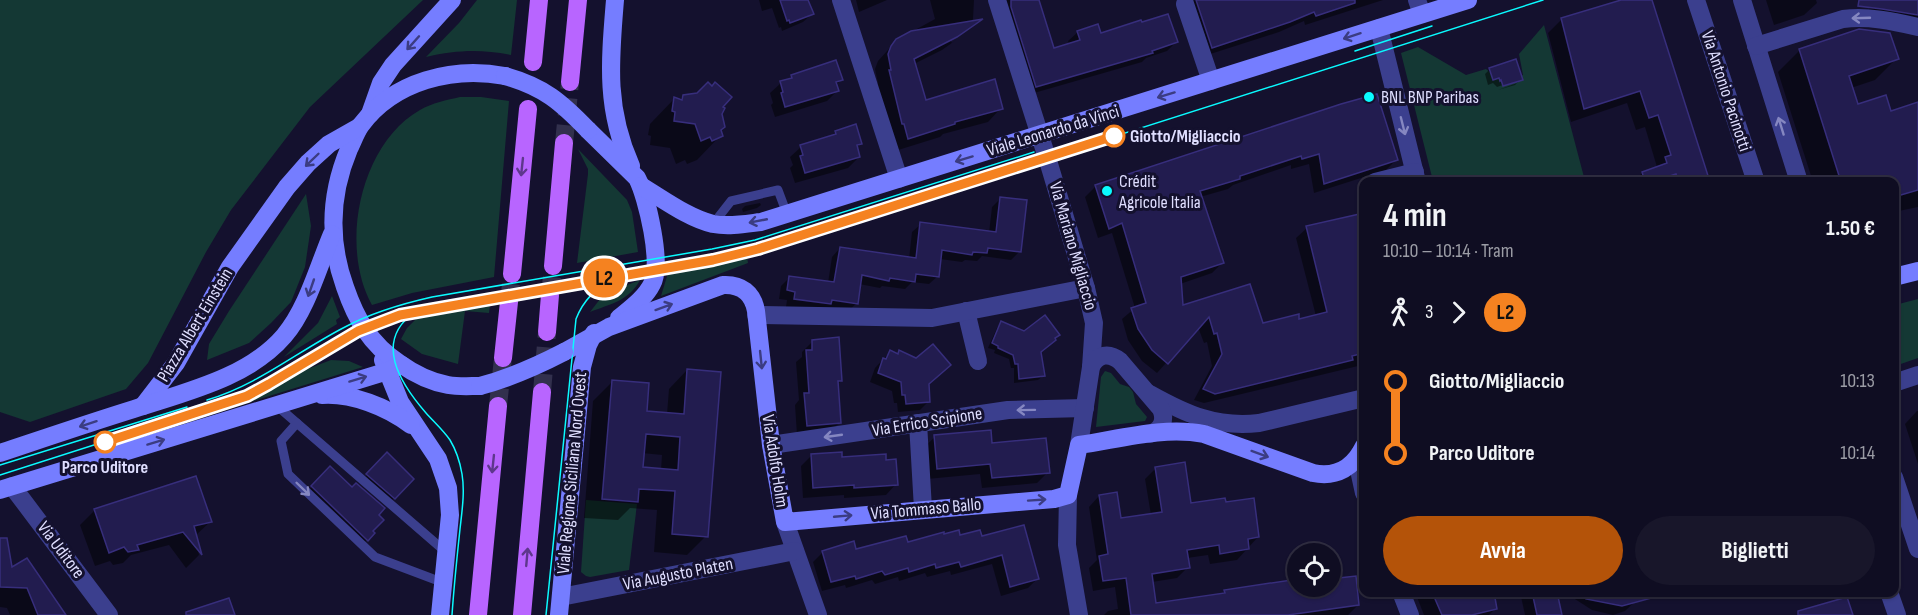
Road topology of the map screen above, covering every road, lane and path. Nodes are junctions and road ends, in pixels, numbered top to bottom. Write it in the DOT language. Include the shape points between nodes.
graph roads {
  1 [pos="452,0"];
  2 [pos="539,0"];
  3 [pos="578,0"];
  4 [pos="615,0"];
  5 [pos="841,0"];
  6 [pos="997,0"];
  7 [pos="1468,0"];
  8 [pos="1696,0"];
  9 [pos="1742,0"];
  10 [pos="1185,4"];
  11 [pos="1419,7"];
  12 [pos="1918,27"];
  13 [pos="1379,28"];
  14 [pos="1756,46"];
  15 [pos="533,62"];
  16 [pos="1211,81"];
  17 [pos="570,82"];
  18 [pos="528,109"];
  19 [pos="364,121"];
  20 [pos="1040,135"];
  21 [pos="564,143"];
  22 [pos="1416,177"];
  23 [pos="1754,177"];
  24 [pos="1797,177"];
  25 [pos="899,179"];
  26 [pos="639,182"];
  27 [pos="787,214"];
  28 [pos="713,224"];
  29 [pos="332,234"];
  30 [pos="553,266"];
  31 [pos="1918,271"];
  32 [pos="512,274"];
  33 [pos="1899,276"];
  34 [pos="1086,288"];
  35 [pos="550,295"];
  36 [pos="509,302"];
  37 [pos="755,308"];
  38 [pos="966,311"];
  39 [pos="1094,323"];
  40 [pos="602,330"];
  41 [pos="547,332"];
  42 [pos="503,358"];
  43 [pos="978,361"];
  44 [pos="1120,361"];
  45 [pos="395,368"];
  46 [pos="1091,368"];
  47 [pos="1918,375"];
  48 [pos="1899,381"];
  49 [pos="542,392"];
  50 [pos="1150,394"];
  51 [pos="302,397"];
  52 [pos="1359,399"];
  53 [pos="276,405"];
  54 [pos="143,406"];
  55 [pos="498,406"];
  56 [pos="1326,407"];
  57 [pos="1085,408"];
  58 [pos="1359,408"];
  59 [pos="297,423"];
  60 [pos="918,423"];
  61 [pos="1207,427"];
  62 [pos="422,434"];
  63 [pos="1150,434"];
  64 [pos="771,445"];
  65 [pos="1079,445"];
  66 [pos="0,453"];
  67 [pos="1359,454"];
  68 [pos="6,488"];
  69 [pos="1899,492"];
  70 [pos="1068,495"];
  71 [pos="923,509"];
  72 [pos="784,522"];
  73 [pos="1918,549"];
  74 [pos="795,551"];
  75 [pos="447,553"];
  76 [pos="444,583"];
  77 [pos="1403,597"];
  78 [pos="1892,597"];
  79 [pos="560,606"];
  80 [pos="109,615"];
  81 [pos="440,615"];
  82 [pos="478,615"];
  83 [pos="522,615"];
  84 [pos="818,615"];
  85 [pos="1079,615"];
  86 [pos="1410,615"];
  87 [pos="1897,615"];
  1 -- 19 [label="street, one-way" via="393,65"];
  2 -- 15 [label="main road"];
  3 -- 17 [label="main road"];
  4 -- 26 [label="street" via="611,99 623,147"];
  5 -- 25 [label="street"];
  6 -- 20 [label="street, Via Mariano Migliaccio"];
  7 -- 11 [label="street, Viale Leonardo da Vinci"];
  8 -- 23 [label="street, Via Antonio Pacinotti"];
  9 -- 14 [label="street"];
  10 -- 16 [label="street"];
  11 -- 13 [label="street, Viale Leonardo da Vinci"];
  12 -- 14 [label="street, one-way" via="1876,18 1843,19"];
  13 -- 16 [label="street, Viale Leonardo da Vinci, one-way"];
  13 -- 22 [label="street, one-way"];
  24 -- 14 [label="street, one-way"];
  16 -- 20 [label="street, Viale Leonardo da Vinci, one-way"];
  18 -- 32 [label="main road, one-way"];
  19 -- 26 [label="street, Piazza Albert Einstein, bridge" via="389,99 424,80 478,72 505,76 530,84 564,105"];
  19 -- 29 [label="street, Piazza Albert Einstein" via="336,186"];
  19 -- 54 [label="street, Piazza Albert Einstein, one-way" via="329,144 287,187 230,267 176,363"];
  20 -- 25 [label="street, Viale Leonardo da Vinci, one-way"];
  20 -- 34 [label="street, Via Mariano Migliaccio"];
  21 -- 30 [label="main road"];
  25 -- 27 [label="street, Viale Leonardo da Vinci"];
  26 -- 28 [label="street, Viale Leonardo da Vinci" via="694,217"];
  26 -- 40 [label="street" via="652,227 655,277 641,299"];
  27 -- 28 [label="street, Viale Leonardo da Vinci, one-way" via="760,222"];
  27 -- 28 [label="lane" via="778,190 731,201"];
  29 -- 45 [label="street, Piazza Albert Einstein" via="353,310"];
  29 -- 54 [label="street, Piazza Albert Einstein, one-way" via="308,297 284,337 271,349 206,385"];
  31 -- 33 [label="street"];
  34 -- 38 [label="street"];
  34 -- 39 [label="street, Via Mariano Migliaccio"];
  35 -- 41 [label="main road"];
  36 -- 42 [label="main road"];
  37 -- 38 [label="street" via="932,318"];
  40 -- 37 [label="street, one-way" via="723,285 739,286 746,291"];
  37 -- 64 [label="street, Via Adolfo Holm, one-way"];
  38 -- 43 [label="street"];
  39 -- 44 [label="street"];
  39 -- 46 [label="street"];
  40 -- 45 [label="street, bridge" via="531,369 480,386 448,385"];
  40 -- 79 [label="street, Viale Regione Siciliana Nord Ovest" via="588,345 582,367"];
  44 -- 46 [label="street" via="1101,356"];
  44 -- 50 [label="street"];
  51 -- 45 [label="street, one-way"];
  45 -- 62 [label="street" via="400,402"];
  46 -- 57 [label="street"];
  47 -- 48 [label="street"];
  83 -- 49 [label="main road, Viale Regione Siciliana Nord Ovest, one-way"];
  50 -- 61 [label="street"];
  50 -- 63 [label="street" via="1164,419 1160,429"];
  51 -- 53 [label="street"];
  51 -- 62 [label="street" via="334,394 357,399 394,414"];
  52 -- 56 [label="street"];
  53 -- 59 [label="lane"];
  68 -- 53 [label="street, one-way"];
  54 -- 66 [label="street, one-way"];
  55 -- 82 [label="main road, one-way"];
  56 -- 58 [label="street" via="1352,404"];
  56 -- 61 [label="street" via="1259,423"];
  57 -- 60 [label="street, Via Errico Scipione, one-way" via="1008,410"];
  57 -- 65 [label="street"];
  59 -- 75 [label="lane"];
  59 -- 76 [label="lane, one-way" via="281,441 288,474 375,557"];
  60 -- 64 [label="street, Via Errico Scipione, one-way"];
  60 -- 71 [label="street"];
  61 -- 63 [label="street"];
  61 -- 67 [label="street, one-way" via="1319,474 1343,471"];
  62 -- 75 [label="street" via="438,459 448,488"];
  63 -- 65 [label="street"];
  64 -- 72 [label="street, Via Adolfo Holm"];
  65 -- 70 [label="street"];
  68 -- 80 [label="street, Via Uditore"];
  69 -- 73 [label="street"];
  71 -- 70 [label="street, Via Tommaso Ballo, one-way"];
  70 -- 85 [label="street" via="1067,545"];
  72 -- 71 [label="street, Via Tommaso Ballo, one-way"];
  72 -- 74 [label="street, Via Adolfo Holm"];
  74 -- 79 [label="street, Via Augusto Platen"];
  74 -- 84 [label="street, Via Adolfo Holm"];
  75 -- 76 [label="street"];
  76 -- 81 [label="street"];
  77 -- 86 [label="street"];
  78 -- 87 [label="street"];
}
